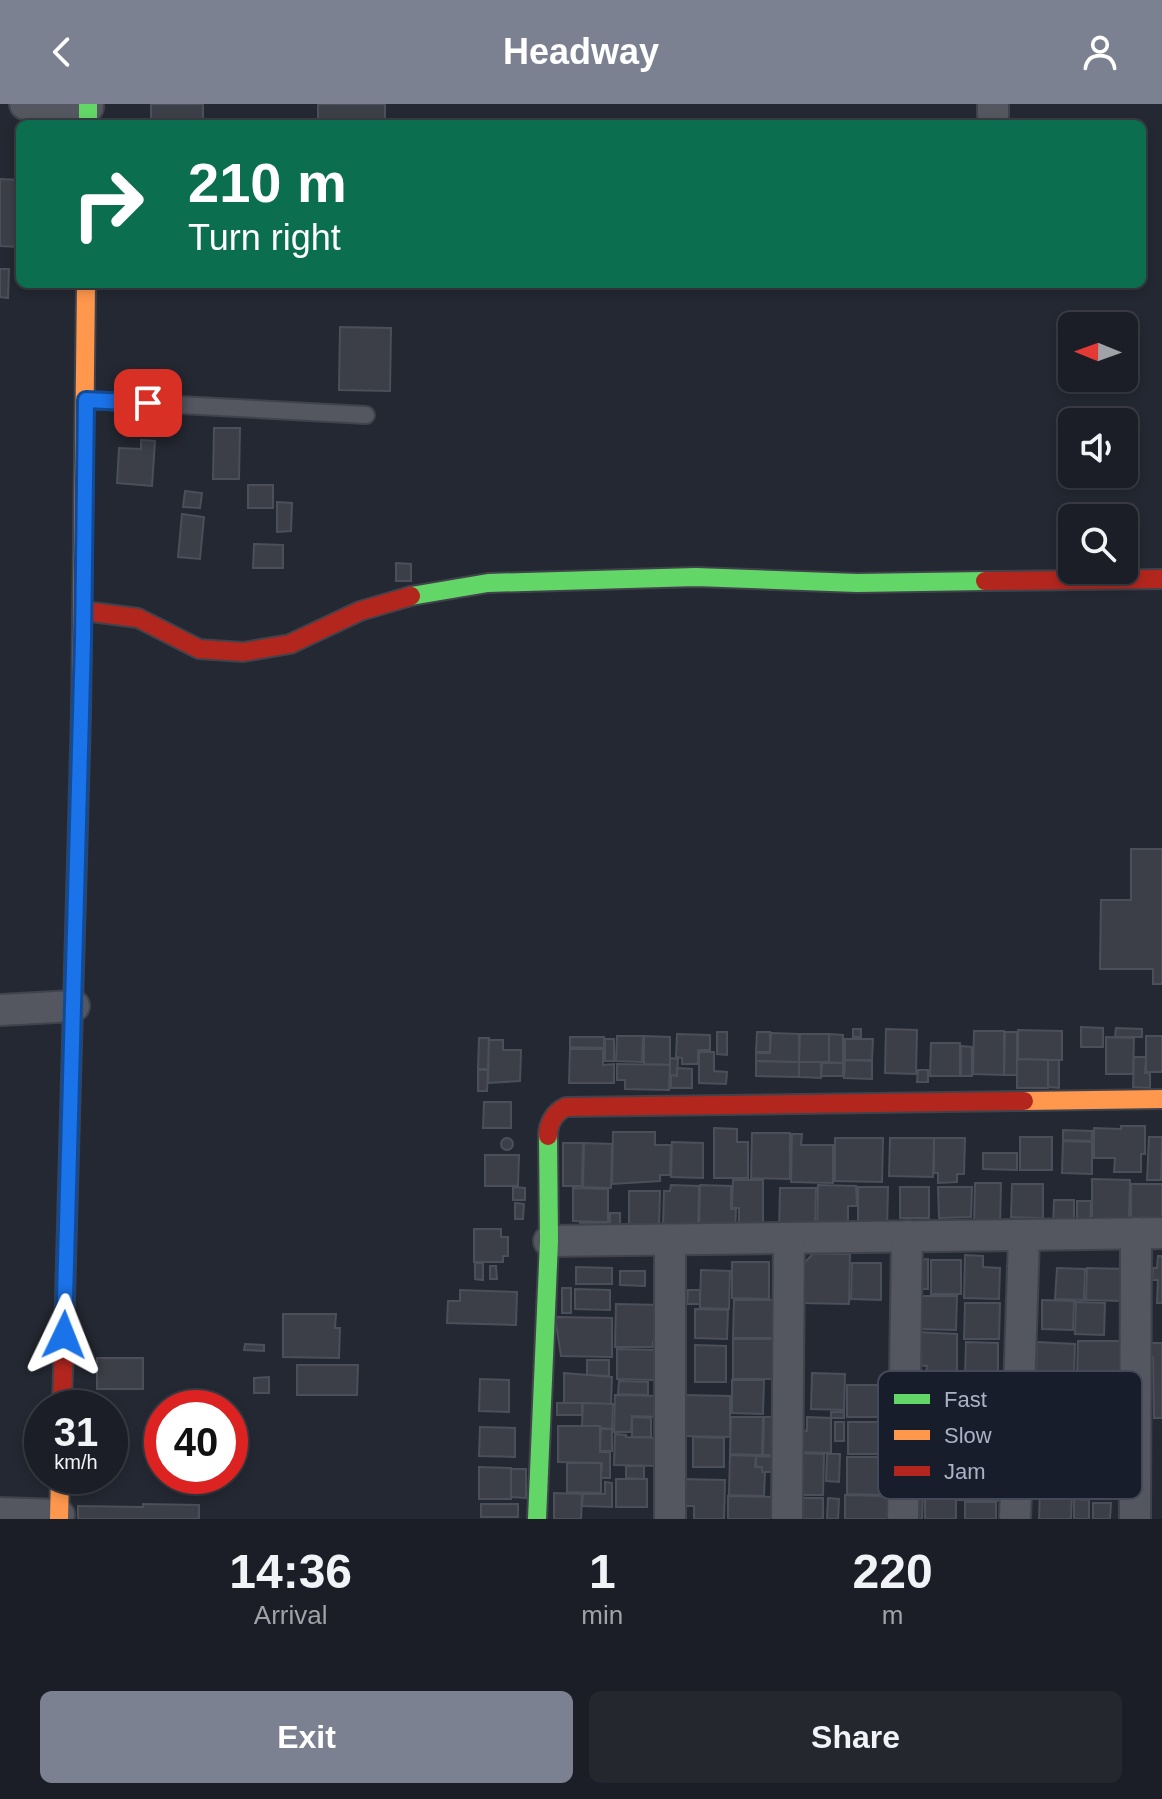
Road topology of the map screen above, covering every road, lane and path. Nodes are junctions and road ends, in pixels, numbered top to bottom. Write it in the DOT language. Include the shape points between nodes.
graph roads {
  1 [pos="25,104"];
  2 [pos="88,112"];
  3 [pos="86,288"];
  4 [pos="86,400"];
  5 [pos="366,415"];
  6 [pos="1162,579"];
  7 [pos="84,611"];
  8 [pos="74,1006"];
  9 [pos="0,1010"];
  10 [pos="1162,1099"];
  11 [pos="1149,1233"];
  12 [pos="1024,1235"];
  13 [pos="907,1236"];
  14 [pos="789,1238"];
  15 [pos="670,1240"];
  16 [pos="549,1241"];
  17 [pos="905,1371"];
  18 [pos="1020,1371"];
  19 [pos="1142,1376"];
  20 [pos="63,1390"];
  21 [pos="60,1494"];
  22 [pos="903,1499"];
  23 [pos="1016,1499"];
  24 [pos="1136,1499"];
  25 [pos="0,1513"];
  26 [pos="59,1517"];
  27 [pos="537,1519"];
  28 [pos="670,1519"];
  29 [pos="787,1519"];
  30 [pos="903,1519"];
  31 [pos="1015,1519"];
  32 [pos="1135,1519"];
  1 -- 2 [label="street"];
  3 -- 4 [label="street"];
  4 -- 5 [label="lane"];
  4 -- 7 [label="street"];
  6 -- 7 [label="street" via="857,583 696,577 488,583 424,592 360,611 290,644 243,652 199,649 138,618"];
  7 -- 8 [label="street"];
  8 -- 9 [label="street"];
  8 -- 20 [label="street"];
  10 -- 16 [label="street" via="566,1107 557,1111 548,1129"];
  11 -- 12 [label="street"];
  11 -- 19 [label="street"];
  12 -- 13 [label="street"];
  12 -- 18 [label="street"];
  13 -- 14 [label="street"];
  13 -- 17 [label="street"];
  14 -- 15 [label="street"];
  14 -- 29 [label="street"];
  15 -- 16 [label="street"];
  15 -- 28 [label="street"];
  16 -- 27 [label="street"];
  21 -- 26 [label="street"];
  22 -- 30 [label="street"];
  23 -- 31 [label="street"];
  24 -- 32 [label="street"];
  25 -- 26 [label="street"];
}
